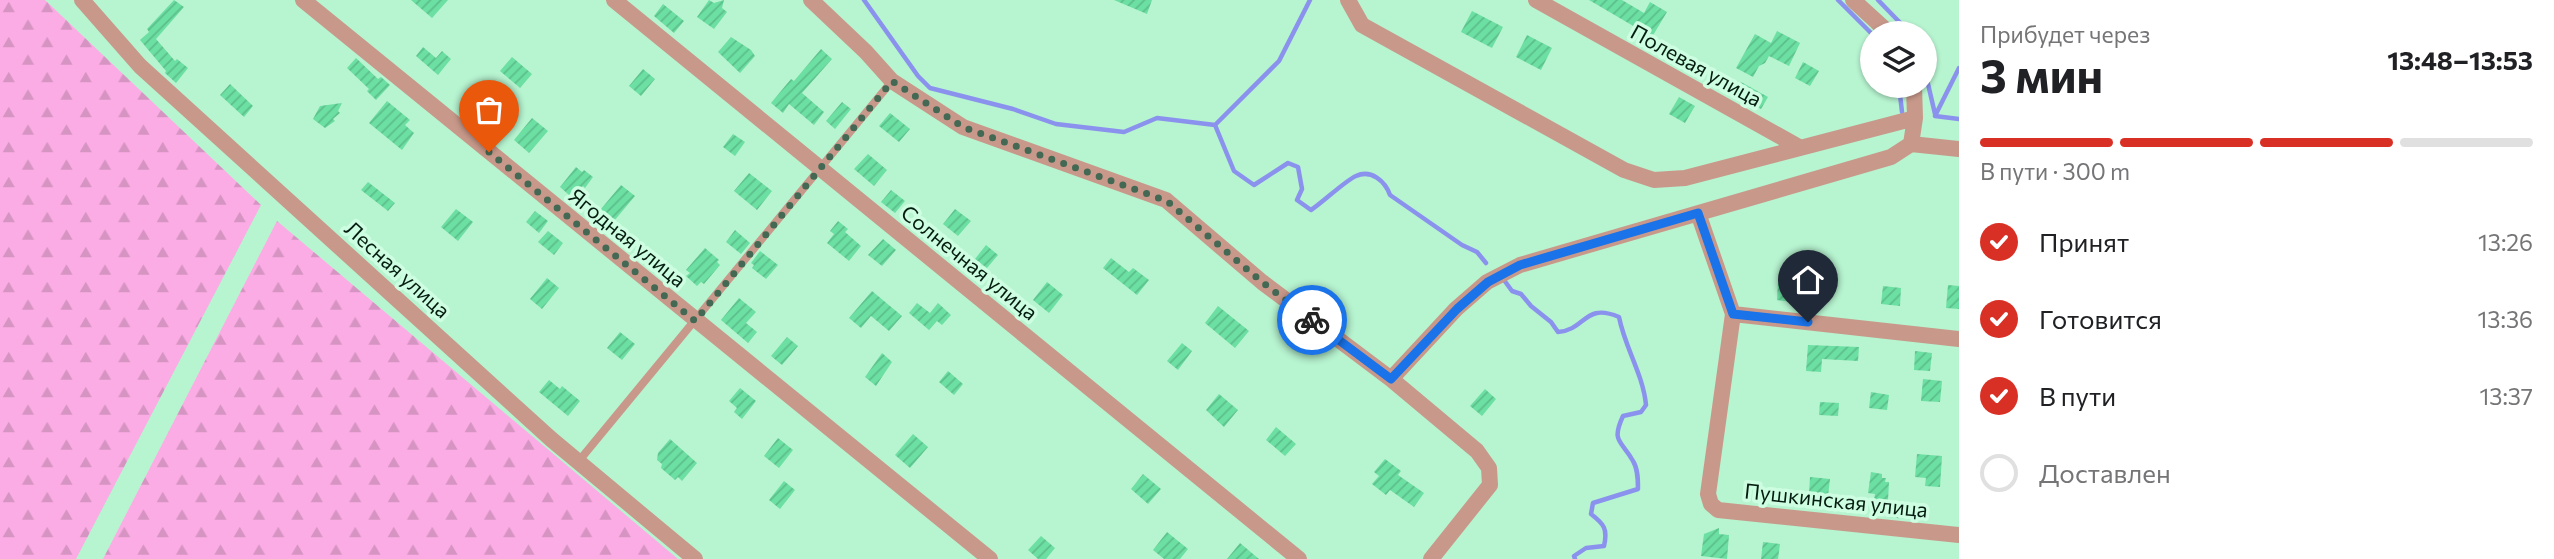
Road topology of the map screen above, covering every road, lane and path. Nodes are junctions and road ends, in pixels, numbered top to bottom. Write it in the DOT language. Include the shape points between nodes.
graph roads {
  1 [pos="82,0"];
  2 [pos="303,0"];
  3 [pos="614,0"];
  4 [pos="811,0"];
  5 [pos="1348,0"];
  6 [pos="1536,0"];
  7 [pos="1853,0"];
  8 [pos="1876,21"];
  9 [pos="892,81"];
  10 [pos="1914,98"];
  11 [pos="1914,118"];
  12 [pos="1911,144"];
  13 [pos="1800,147"];
  14 [pos="1959,149"];
  15 [pos="819,168"];
  16 [pos="1698,213"];
  17 [pos="1733,314"];
  18 [pos="695,321"];
  19 [pos="1959,339"];
  20 [pos="1391,379"];
  21 [pos="578,461"];
  22 [pos="1959,534"];
  23 [pos="695,559"];
  24 [pos="990,559"];
  25 [pos="1299,559"];
  26 [pos="1431,559"];
  1 -- 21 [label="street, Лесная улица" via="140,66"];
  2 -- 18 [label="street, Ягодная улица"];
  3 -- 15 [label="street, Солнечная улица"];
  4 -- 9 [label="street"];
  5 -- 13 [label="street" via="1362,25 1612,164 1654,180 1685,178"];
  6 -- 13 [label="street, Полевая улица"];
  7 -- 8 [label="street"];
  9 -- 15 [label="lane"];
  9 -- 20 [label="street" via="963,127 1167,201 1262,282"];
  10 -- 11 [label="street"];
  11 -- 12 [label="street"];
  11 -- 13 [label="street"];
  12 -- 14 [label="street"];
  12 -- 16 [label="street" via="1891,157"];
  15 -- 18 [label="lane"];
  15 -- 25 [label="street, Солнечная улица"];
  16 -- 17 [label="street"];
  16 -- 20 [label="street" via="1520,265 1488,282"];
  17 -- 19 [label="street"];
  17 -- 22 [label="street, Пушкинская улица" via="1708,494 1711,504 1718,510"];
  18 -- 21 [label="lane"];
  18 -- 24 [label="street, Ягодная улица"];
  20 -- 26 [label="street" via="1477,451 1489,468 1490,485"];
  21 -- 23 [label="street, Лесная улица"];
}
